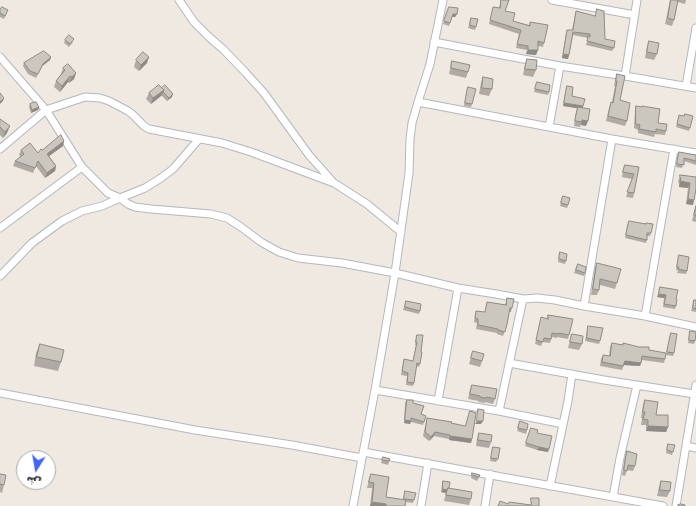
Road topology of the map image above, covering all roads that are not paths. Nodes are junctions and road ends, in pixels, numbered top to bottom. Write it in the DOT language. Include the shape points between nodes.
graph roads {
  1 [pos="179,0"];
  2 [pos="443,0"];
  3 [pos="552,0"];
  4 [pos="638,0"];
  5 [pos="572,2"];
  6 [pos="635,15"];
  7 [pos="696,28"];
  8 [pos="434,42"];
  9 [pos="1,61"];
  10 [pos="560,66"];
  11 [pos="625,76"];
  12 [pos="686,86"];
  13 [pos="696,88"];
  14 [pos="418,102"];
  15 [pos="46,110"];
  16 [pos="549,127"];
  17 [pos="200,139"];
  18 [pos="612,139"];
  19 [pos="0,149"];
  20 [pos="674,149"];
  21 [pos="696,153"];
  22 [pos="82,167"];
  23 [pos="334,183"];
  24 [pos="120,198"];
  25 [pos="0,228"];
  26 [pos="401,232"];
  27 [pos="395,273"];
  28 [pos="0,276"];
  29 [pos="458,288"];
  30 [pos="523,299"];
  31 [pos="584,306"];
  32 [pos="645,316"];
  33 [pos="696,327"];
  34 [pos="509,363"];
  35 [pos="572,374"];
  36 [pos="637,385"];
  37 [pos="696,385"];
  38 [pos="375,390"];
  39 [pos="0,393"];
  40 [pos="694,394"];
  41 [pos="438,401"];
  42 [pos="499,411"];
  43 [pos="563,424"];
  44 [pos="686,446"];
  45 [pos="696,448"];
  46 [pos="363,455"];
  47 [pos="428,463"];
  48 [pos="490,474"];
  49 [pos="550,486"];
  50 [pos="613,497"];
  51 [pos="353,506"];
  52 [pos="421,506"];
  53 [pos="485,506"];
  54 [pos="663,506"];
  55 [pos="676,506"];
  1 -- 23 [label="street" via="194,22 264,93 309,155"];
  2 -- 8 [label="street"];
  3 -- 5 [label="street"];
  4 -- 6 [label="street"];
  5 -- 6 [label="street"];
  6 -- 11 [label="street"];
  7 -- 12 [label="street"];
  8 -- 10 [label="street"];
  8 -- 14 [label="street"];
  9 -- 15 [label="street"];
  10 -- 11 [label="street"];
  10 -- 16 [label="street"];
  11 -- 12 [label="street"];
  12 -- 13 [label="street"];
  14 -- 16 [label="street"];
  14 -- 26 [label="street" via="412,123 409,173"];
  15 -- 17 [label="street" via="85,96 100,98 128,111 149,129"];
  15 -- 19 [label="street"];
  15 -- 22 [label="street"];
  16 -- 18 [label="street"];
  17 -- 23 [label="street" via="251,152"];
  17 -- 24 [label="street" via="162,178"];
  18 -- 20 [label="street"];
  18 -- 31 [label="street"];
  20 -- 21 [label="street"];
  20 -- 32 [label="street"];
  22 -- 24 [label="street" via="108,193"];
  22 -- 25 [label="street"];
  23 -- 26 [label="street" via="367,204"];
  24 -- 27 [label="street" via="128,204 151,210 210,214 227,218 273,249 298,258"];
  24 -- 28 [label="street" via="62,221 32,243"];
  26 -- 27 [label="street"];
  27 -- 29 [label="street"];
  27 -- 38 [label="street"];
  29 -- 30 [label="street"];
  29 -- 41 [label="street"];
  30 -- 31 [label="street" via="537,298"];
  30 -- 34 [label="street"];
  31 -- 32 [label="street"];
  32 -- 33 [label="street"];
  34 -- 35 [label="street"];
  34 -- 42 [label="street"];
  35 -- 36 [label="street"];
  35 -- 43 [label="street"];
  36 -- 40 [label="street"];
  36 -- 50 [label="street"];
  37 -- 40 [label="street"];
  38 -- 41 [label="street"];
  38 -- 46 [label="street"];
  39 -- 46 [label="street" via="195,430"];
  40 -- 44 [label="street"];
  41 -- 42 [label="street"];
  42 -- 43 [label="street"];
  43 -- 49 [label="street"];
  44 -- 45 [label="street"];
  44 -- 55 [label="street"];
  46 -- 47 [label="street"];
  46 -- 51 [label="street"];
  47 -- 48 [label="street"];
  47 -- 52 [label="street"];
  48 -- 49 [label="street"];
  48 -- 53 [label="street"];
  49 -- 50 [label="street"];
  50 -- 54 [label="street"];
}
